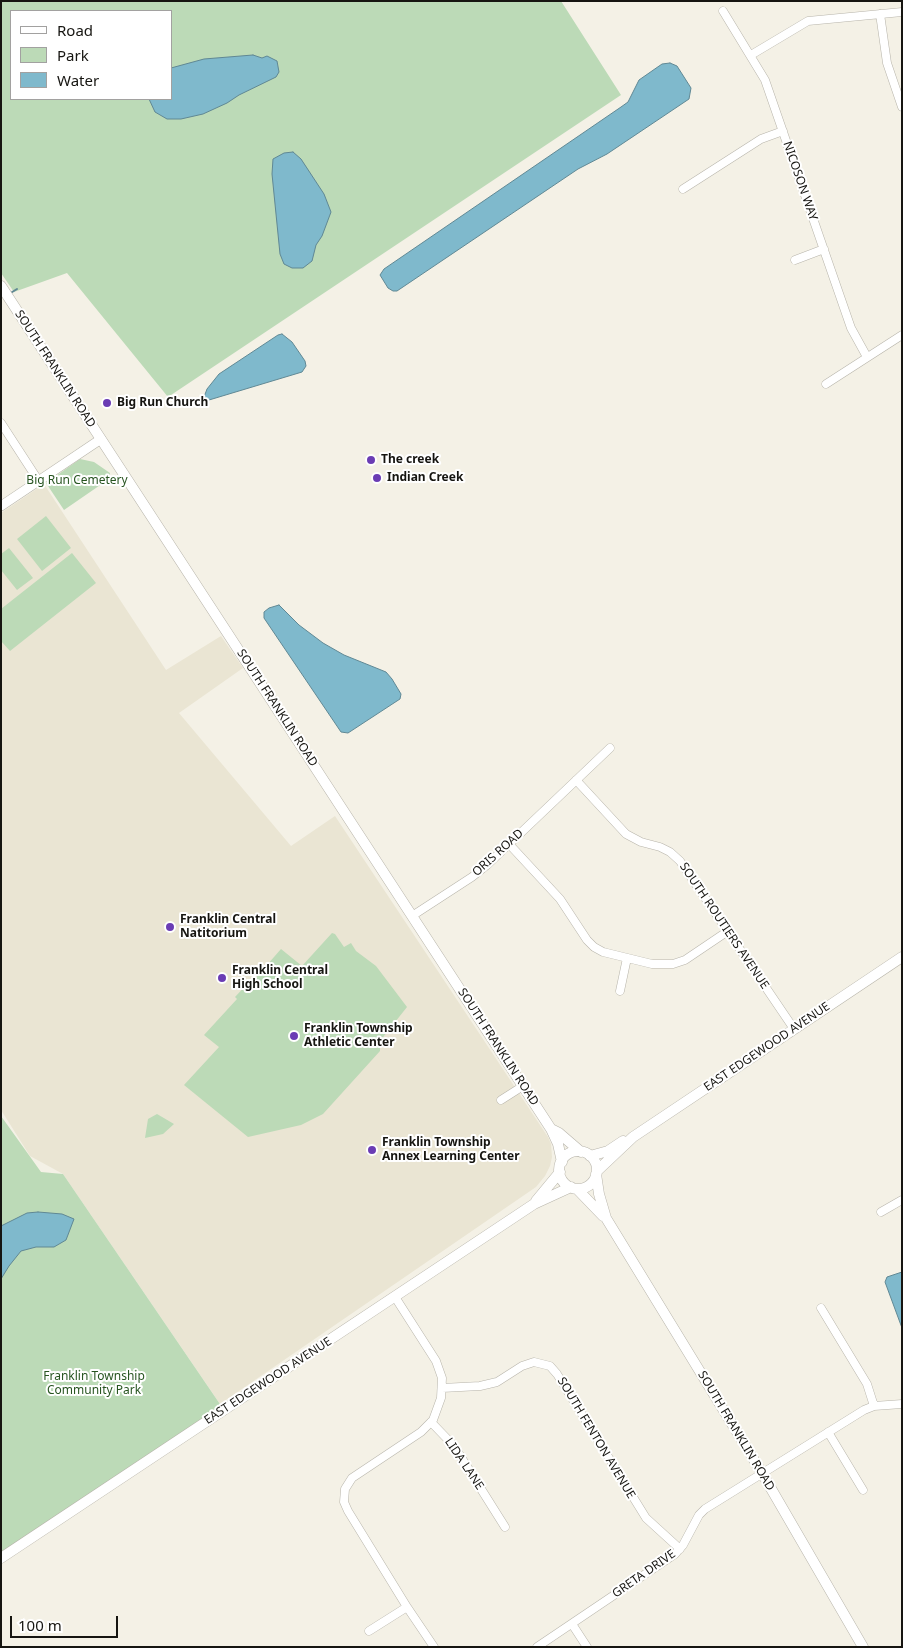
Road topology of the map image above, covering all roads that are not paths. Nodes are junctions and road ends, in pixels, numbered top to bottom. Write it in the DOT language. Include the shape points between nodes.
graph roads {
  1 [pos="723,11"];
  2 [pos="902,12"];
  3 [pos="880,14"];
  4 [pos="751,55"];
  5 [pos="902,107"];
  6 [pos="783,131"];
  7 [pos="683,189"];
  8 [pos="824,249"];
  9 [pos="795,260"];
  10 [pos="5,292"];
  11 [pos="902,335"];
  12 [pos="867,357"];
  13 [pos="826,384"];
  14 [pos="1,423"];
  15 [pos="100,439"];
  16 [pos="38,480"];
  17 [pos="1,506"];
  18 [pos="610,748"];
  19 [pos="576,780"];
  20 [pos="509,844"];
  21 [pos="412,916"];
  22 [pos="728,931"];
  23 [pos="626,958"];
  24 [pos="902,958"];
  25 [pos="620,991"];
  26 [pos="794,1029"];
  27 [pos="523,1086"];
  28 [pos="501,1100"];
  29 [pos="551,1130"];
  30 [pos="633,1137"];
  31 [pos="586,1154"];
  32 [pos="561,1167"];
  33 [pos="597,1172"];
  34 [pos="574,1188"];
  35 [pos="902,1200"];
  36 [pos="534,1204"];
  37 [pos="881,1212"];
  38 [pos="606,1218"];
  39 [pos="395,1297"];
  40 [pos="821,1308"];
  41 [pos="442,1388"];
  42 [pos="902,1404"];
  43 [pos="874,1406"];
  44 [pos="431,1422"];
  45 [pos="828,1432"];
  46 [pos="762,1472"];
  47 [pos="863,1490"];
  48 [pos="505,1527"];
  49 [pos="680,1549"];
  50 [pos="1,1558"];
  51 [pos="407,1607"];
  52 [pos="572,1624"];
  53 [pos="369,1631"];
  54 [pos="434,1647"];
  55 [pos="537,1647"];
  56 [pos="587,1647"];
  57 [pos="863,1647"];
  1 -- 4 [label="street, NICOSON WAY"];
  2 -- 3 [label="street"];
  3 -- 4 [label="street" via="808,21"];
  3 -- 5 [label="street" via="887,63"];
  4 -- 6 [label="street, NICOSON WAY" via="765,80"];
  6 -- 7 [label="street" via="761,139"];
  6 -- 8 [label="street, NICOSON WAY"];
  8 -- 9 [label="street"];
  8 -- 12 [label="street, NICOSON WAY" via="851,328"];
  10 -- 15 [label="main road, SOUTH FRANKLIN ROAD"];
  11 -- 12 [label="street"];
  12 -- 13 [label="street"];
  14 -- 16 [label="street"];
  15 -- 16 [label="street"];
  15 -- 21 [label="main road, SOUTH FRANKLIN ROAD"];
  16 -- 17 [label="street"];
  18 -- 19 [label="street, ORIS ROAD"];
  19 -- 20 [label="street, ORIS ROAD"];
  19 -- 22 [label="street, SOUTH ROUTIERS AVENUE" via="626,834 678,858"];
  20 -- 21 [label="street, ORIS ROAD" via="472,877"];
  20 -- 23 [label="street" via="564,903 592,945 603,952"];
  21 -- 27 [label="main road, SOUTH FRANKLIN ROAD"];
  22 -- 23 [label="street" via="679,962 662,965"];
  22 -- 26 [label="street, SOUTH ROUTIERS AVENUE"];
  23 -- 25 [label="street"];
  24 -- 26 [label="main road, EAST EDGEWOOD AVENUE"];
  26 -- 30 [label="main road, EAST EDGEWOOD AVENUE"];
  27 -- 28 [label="street"];
  27 -- 29 [label="main road, SOUTH FRANKLIN ROAD"];
  29 -- 31 [label="main road, SOUTH FRANKLIN ROAD" via="560,1133"];
  29 -- 32 [label="main road, SOUTH FRANKLIN ROAD" via="558,1144"];
  30 -- 31 [label="main road" via="608,1151"];
  30 -- 33 [label="main road"];
  31 -- 32 [label="main road" via="568,1155"];
  31 -- 33 [label="main road" via="594,1161"];
  32 -- 34 [label="main road" via="563,1181"];
  32 -- 36 [label="main road"];
  33 -- 34 [label="main road" via="590,1185"];
  33 -- 38 [label="main road, SOUTH FRANKLIN ROAD" via="598,1193"];
  34 -- 36 [label="main road"];
  34 -- 38 [label="main road, SOUTH FRANKLIN ROAD"];
  35 -- 37 [label="street"];
  36 -- 39 [label="main road, EAST EDGEWOOD AVENUE"];
  38 -- 46 [label="main road, SOUTH FRANKLIN ROAD"];
  39 -- 41 [label="street" via="436,1361"];
  39 -- 50 [label="main road, EAST EDGEWOOD AVENUE"];
  40 -- 43 [label="street" via="867,1384"];
  41 -- 44 [label="street" via="439,1408"];
  41 -- 49 [label="street, SOUTH FENTON AVENUE" via="497,1382 534,1362 550,1366 646,1518"];
  42 -- 43 [label="street"];
  43 -- 45 [label="street, GRETA DRIVE"];
  44 -- 48 [label="street, LIDA LANE" via="458,1451"];
  44 -- 51 [label="street" via="352,1478 344,1495 348,1511"];
  45 -- 46 [label="street, GRETA DRIVE"];
  45 -- 47 [label="street"];
  46 -- 49 [label="street, GRETA DRIVE" via="705,1509"];
  46 -- 57 [label="main road, SOUTH FRANKLIN ROAD"];
  49 -- 52 [label="street, GRETA DRIVE"];
  51 -- 53 [label="street"];
  51 -- 54 [label="street"];
  52 -- 55 [label="street, GRETA DRIVE"];
  52 -- 56 [label="street"];
}
